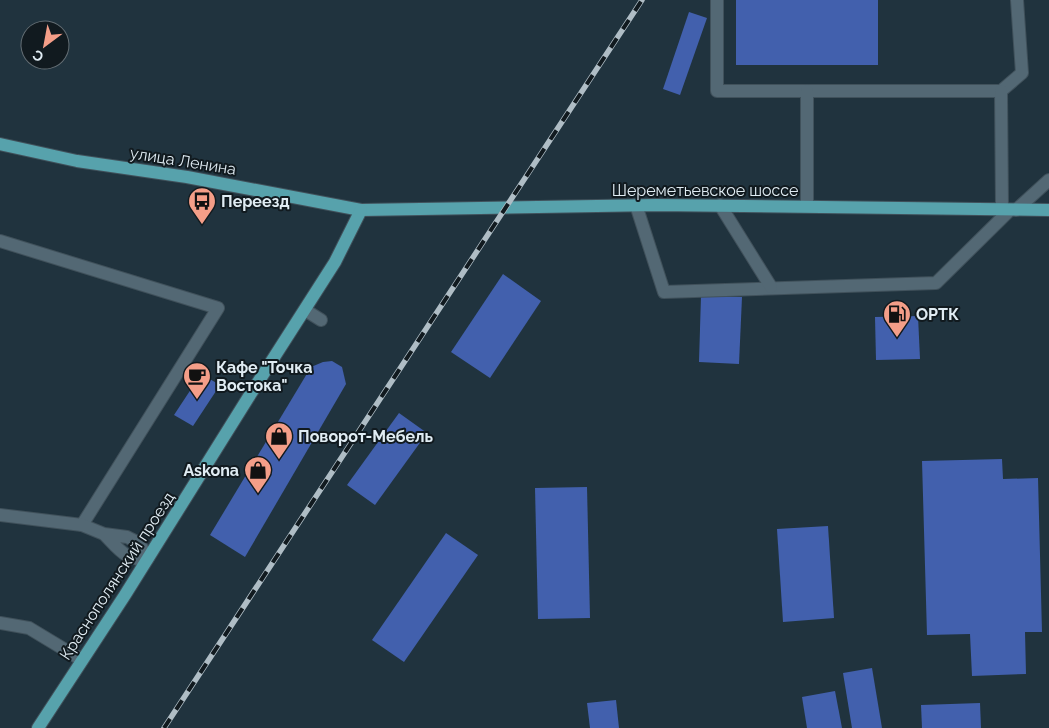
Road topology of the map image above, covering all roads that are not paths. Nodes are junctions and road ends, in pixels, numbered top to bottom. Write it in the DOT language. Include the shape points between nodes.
graph roads {
  1 [pos="717,0"];
  2 [pos="1017,0"];
  3 [pos="807,91"];
  4 [pos="1001,91"];
  5 [pos="0,144"];
  6 [pos="1049,180"];
  7 [pos="636,205"];
  8 [pos="720,205"];
  9 [pos="807,206"];
  10 [pos="361,210"];
  11 [pos="1009,210"];
  12 [pos="1049,210"];
  13 [pos="0,241"];
  14 [pos="771,287"];
  15 [pos="305,310"];
  16 [pos="321,320"];
  17 [pos="0,515"];
  18 [pos="82,525"];
  19 [pos="148,558"];
  20 [pos="0,623"];
  21 [pos="82,660"];
  22 [pos="38,728"];
  1 -- 3 [label="lane" via="717,91"];
  2 -- 4 [label="lane" via="1022,73"];
  3 -- 4 [label="lane"];
  3 -- 9 [label="lane"];
  4 -- 11 [label="lane"];
  5 -- 10 [label="main road, улица Ленина" via="77,161 187,177"];
  6 -- 11 [label="lane"];
  7 -- 8 [label="main road, Шереметьевское шоссе"];
  7 -- 10 [label="main road, Шереметьевское шоссе"];
  7 -- 14 [label="lane" via="664,292"];
  8 -- 9 [label="main road, Шереметьевское шоссе"];
  8 -- 14 [label="lane"];
  9 -- 11 [label="main road, Шереметьевское шоссе"];
  10 -- 15 [label="main road, Краснополянский проезд" via="335,262"];
  11 -- 12 [label="main road, Шереметьевское шоссе"];
  11 -- 14 [label="lane" via="936,283"];
  13 -- 18 [label="lane" via="218,308"];
  15 -- 16 [label="lane"];
  15 -- 19 [label="main road, Краснополянский проезд"];
  17 -- 18 [label="lane"];
  18 -- 19 [label="lane" via="104,534 127,537 138,543"];
  19 -- 21 [label="main road, Краснополянский проезд"];
  20 -- 21 [label="lane" via="29,628"];
  21 -- 22 [label="main road, Краснополянский проезд"];
}
